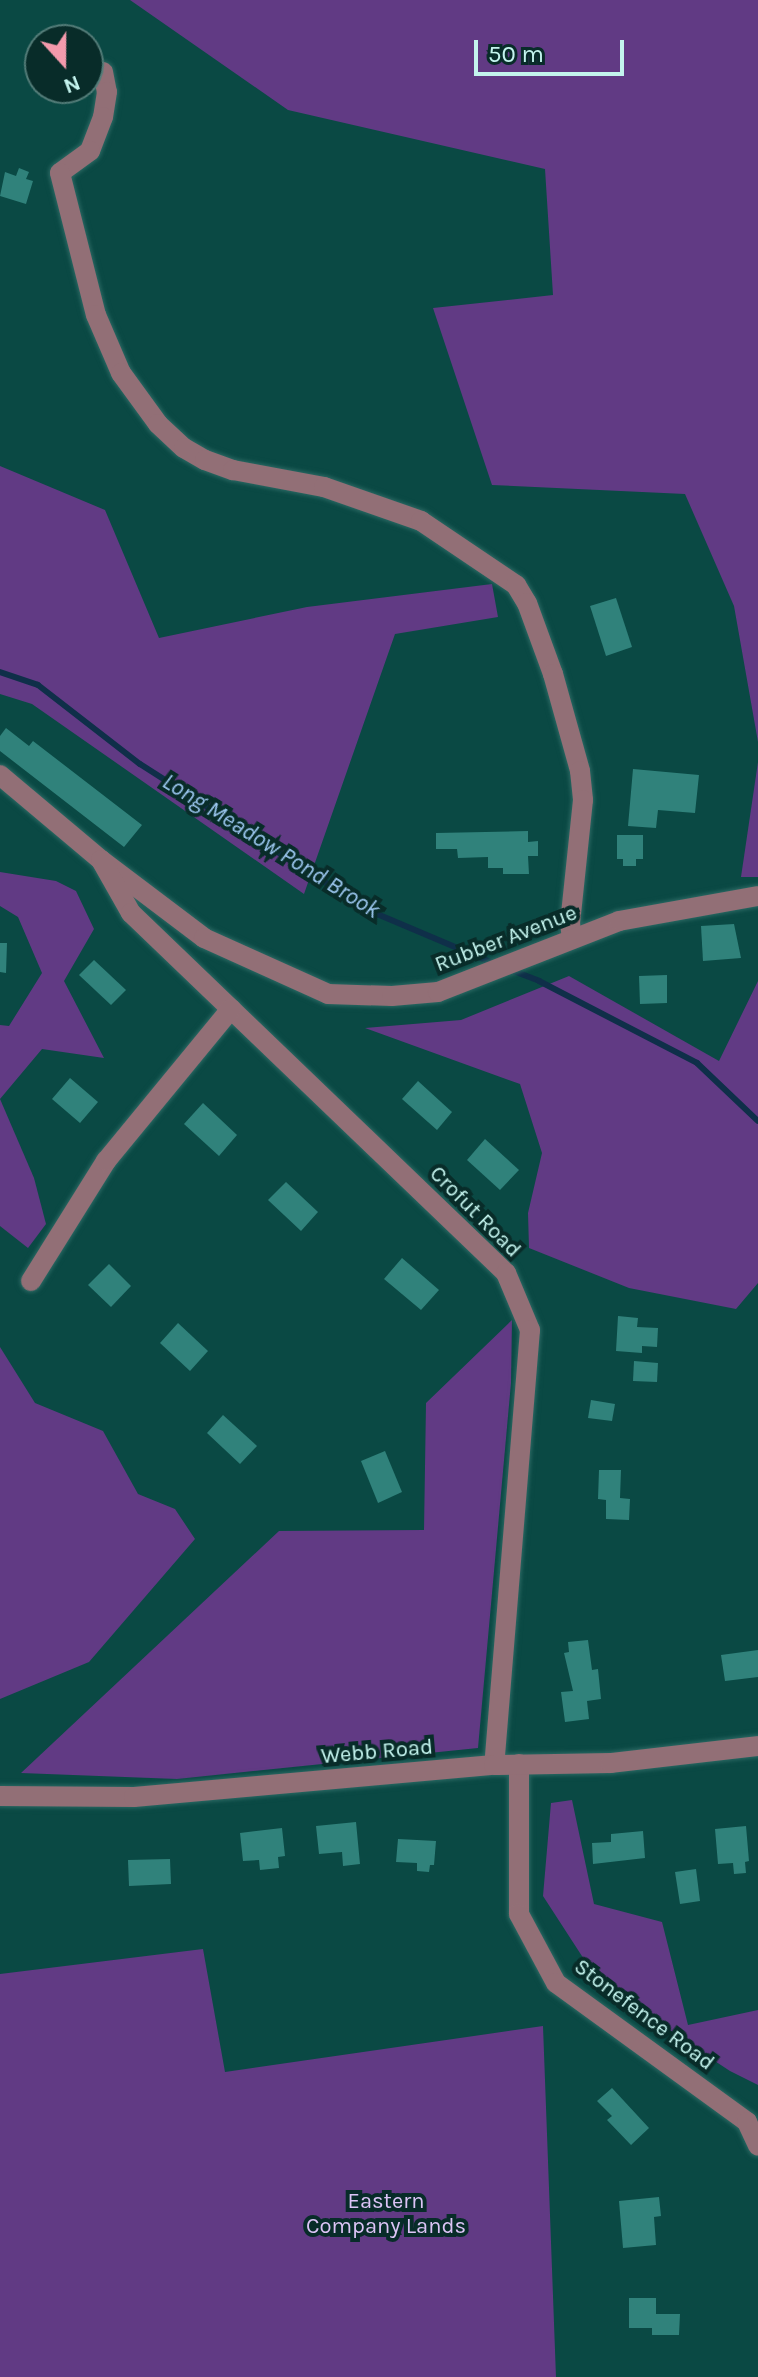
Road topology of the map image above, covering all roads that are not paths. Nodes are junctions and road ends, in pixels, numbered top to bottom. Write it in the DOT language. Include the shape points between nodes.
graph roads {
  1 [pos="104,77"];
  2 [pos="0,775"];
  3 [pos="101,860"];
  4 [pos="758,896"];
  5 [pos="572,939"];
  6 [pos="231,1009"];
  7 [pos="31,1281"];
  8 [pos="758,1746"];
  9 [pos="519,1764"];
  10 [pos="494,1765"];
  11 [pos="0,1796"];
  12 [pos="758,2146"];
  1 -- 5 [label="street" via="103,117 90,151 60,173 96,315 121,373 158,424 205,460 324,487 421,521 516,585 553,674 580,771 583,800"];
  2 -- 3 [label="street, Rubber Avenue"];
  3 -- 5 [label="street, Rubber Avenue" via="204,938 328,994 438,992"];
  3 -- 6 [label="street, Crofut Road" via="131,913"];
  4 -- 5 [label="street, Rubber Avenue" via="619,921"];
  6 -- 7 [label="street" via="106,1161"];
  6 -- 10 [label="street, Crofut Road" via="506,1273 530,1330"];
  8 -- 9 [label="street, Webb Road" via="611,1763"];
  9 -- 10 [label="street, Webb Road"];
  9 -- 12 [label="street, Stonefence Road" via="519,1914 556,1983 747,2122"];
  10 -- 11 [label="street, Webb Road" via="134,1797"];
}
